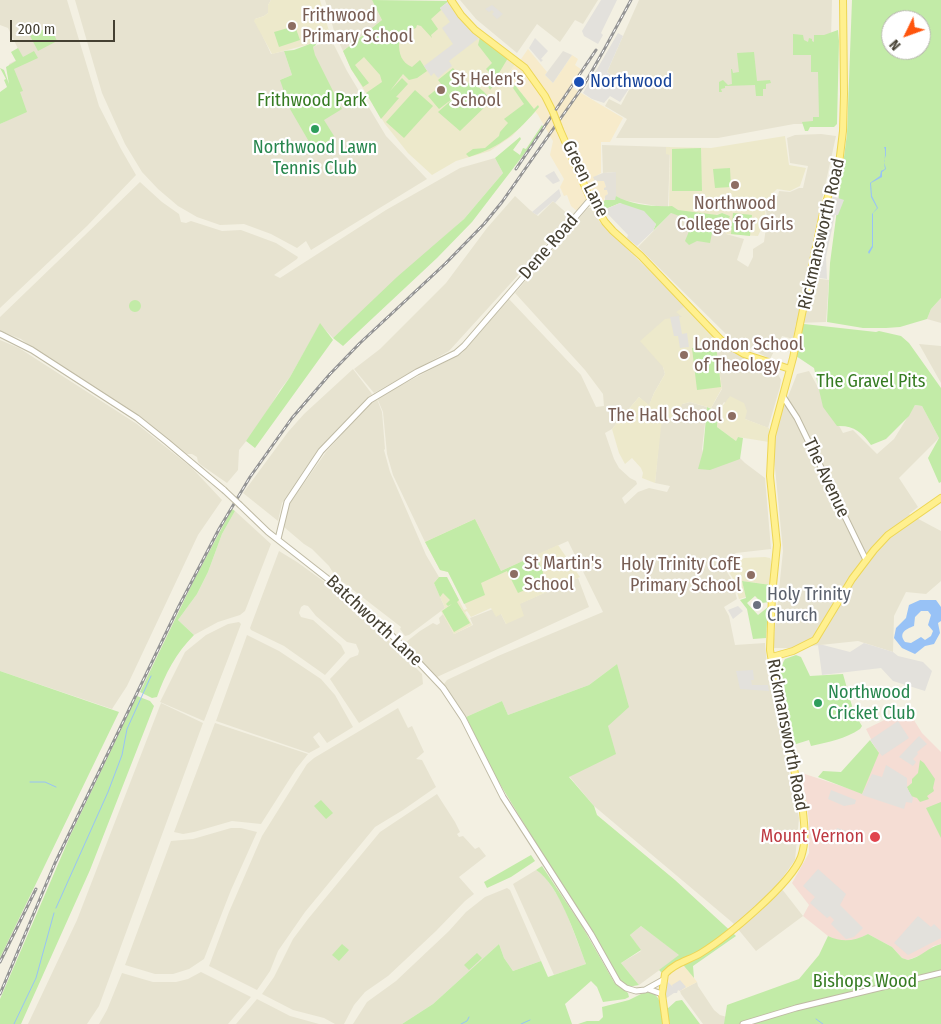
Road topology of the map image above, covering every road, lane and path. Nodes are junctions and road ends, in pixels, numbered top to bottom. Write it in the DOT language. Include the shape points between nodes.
graph roads {
  1 [pos="452,0"];
  2 [pos="844,0"];
  3 [pos="590,200"];
  4 [pos="0,334"];
  5 [pos="790,369"];
  6 [pos="784,398"];
  7 [pos="941,498"];
  8 [pos="278,539"];
  9 [pos="866,560"];
  10 [pos="785,654"];
  11 [pos="772,658"];
  12 [pos="773,670"];
  13 [pos="941,973"];
  14 [pos="663,980"];
  15 [pos="648,989"];
  16 [pos="662,994"];
  17 [pos="666,1024"];
  18 [pos="742,1024"];
  1 -- 3 [label="main road, Green Lane, bridge" via="475,30 525,68 545,96"];
  2 -- 5 [label="main road, Rickmansworth Road" via="842,146 824,208"];
  3 -- 5 [label="main road, Green Lane" via="605,222 722,341 744,354"];
  3 -- 8 [label="street, Dene Road" via="471,339 456,353 370,400 316,457 287,502"];
  4 -- 8 [label="street, Batchworth Lane, bridge" via="32,350 137,418"];
  5 -- 6 [label="main road, Rickmansworth Road"];
  6 -- 9 [label="street, The Avenue" via="798,418"];
  6 -- 11 [label="main road, Rickmansworth Road" via="772,436 770,476 777,545 770,641"];
  7 -- 9 [label="main road" via="888,535"];
  8 -- 15 [label="street, Batchworth Lane" via="356,601 443,688 463,718 503,797 590,934 614,978 629,989"];
  9 -- 10 [label="main road" via="812,644"];
  10 -- 11 [label="main road"];
  10 -- 12 [label="main road"];
  11 -- 12 [label="main road, Rickmansworth Road"];
  12 -- 14 [label="main road, Rickmansworth Road" via="804,818 800,859 790,877 751,913 712,946 668,970"];
  13 -- 18 [label="street"];
  14 -- 15 [label="street"];
  14 -- 16 [label="main road"];
  15 -- 16 [label="street, Batchworth Lane"];
  16 -- 17 [label="main road"];
}
